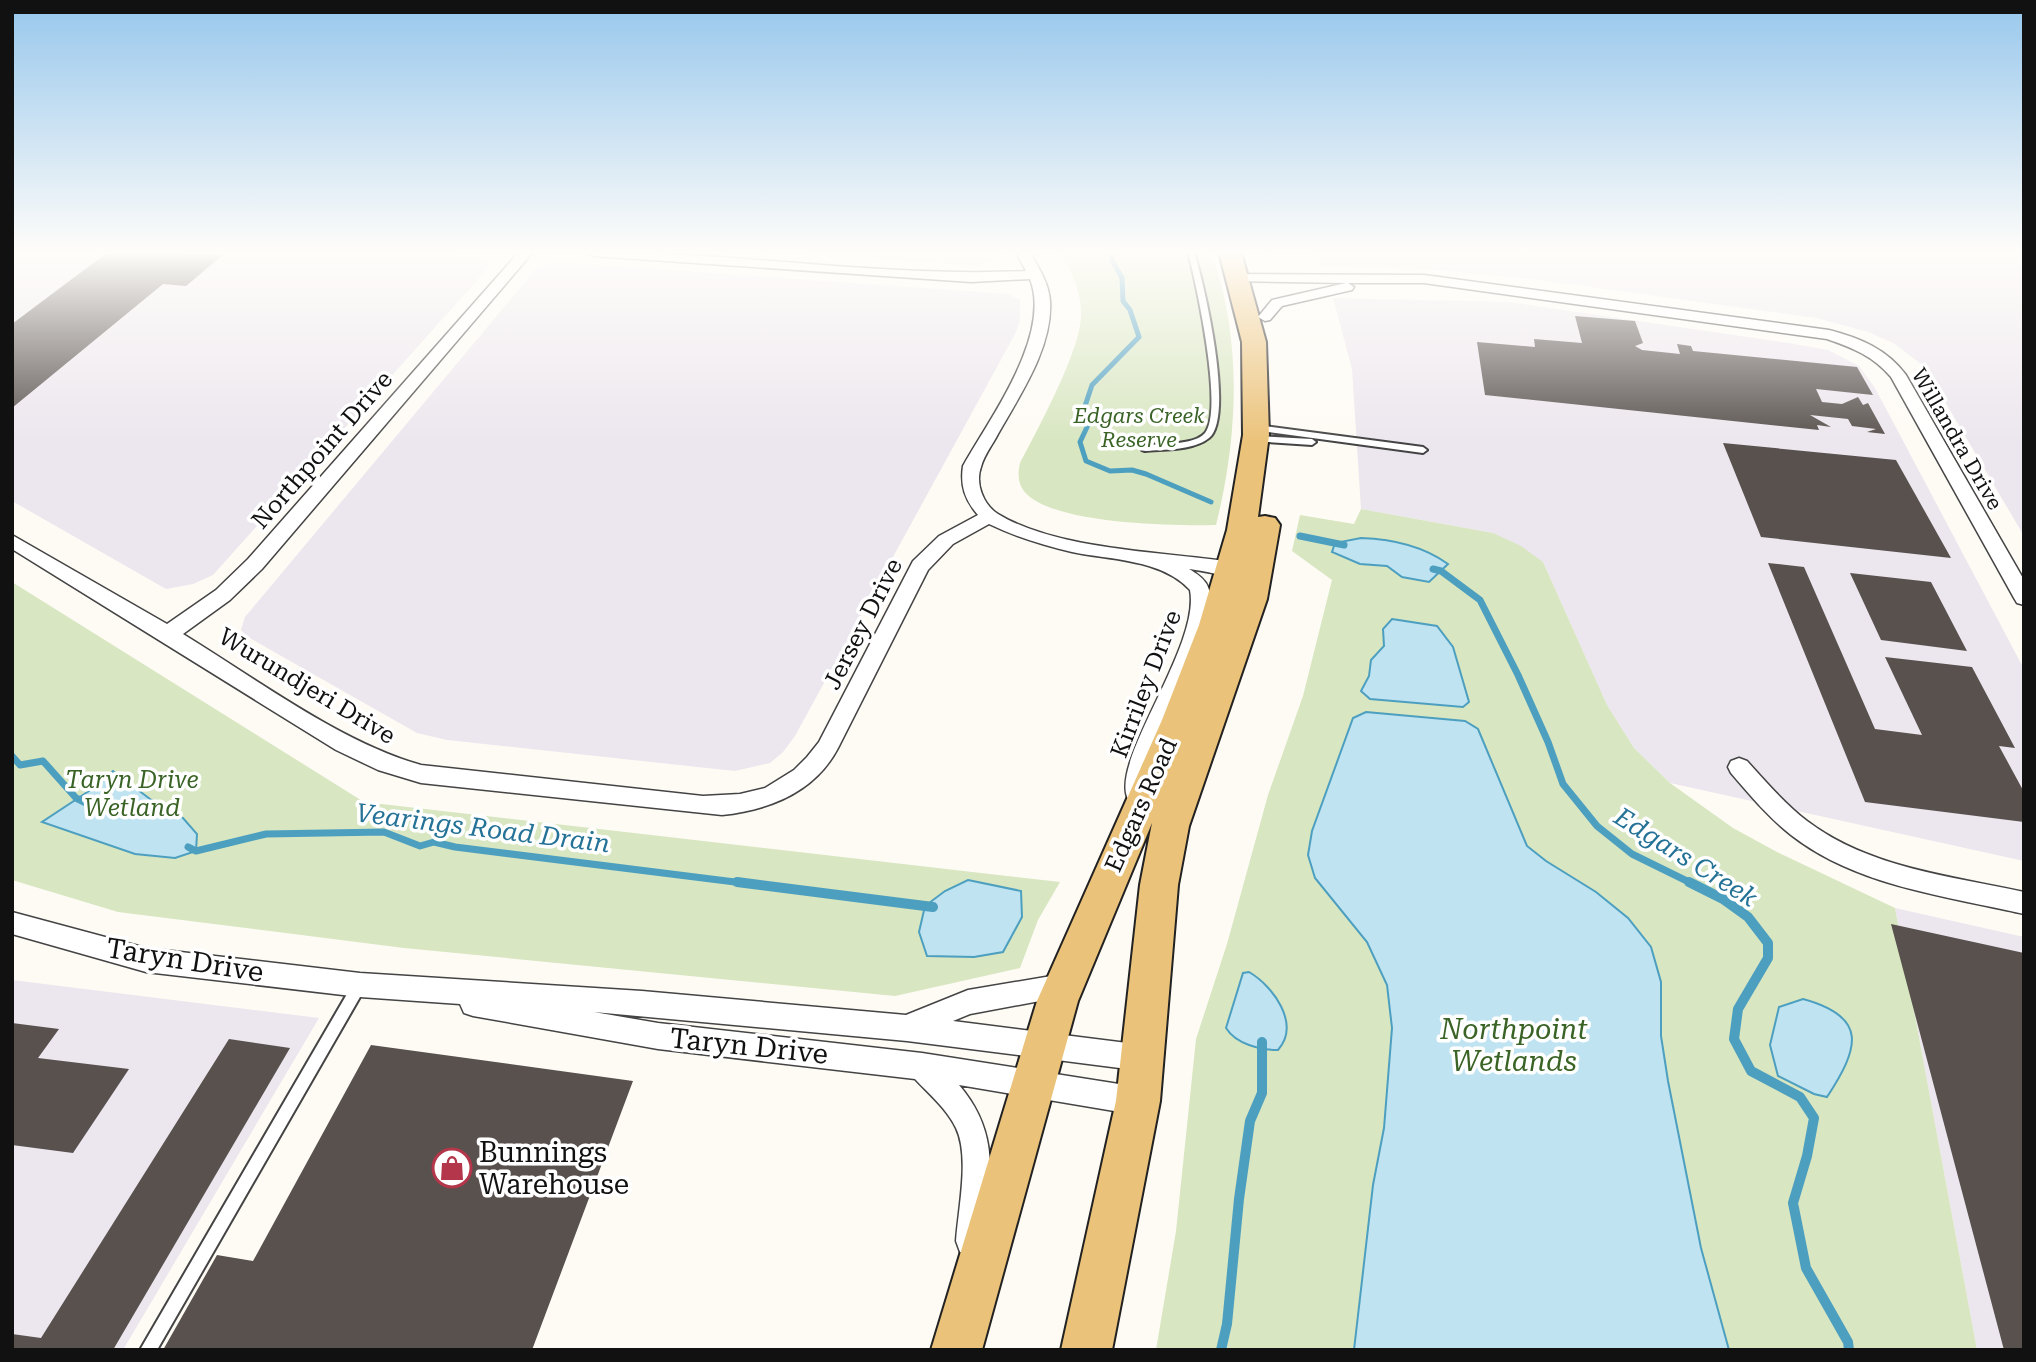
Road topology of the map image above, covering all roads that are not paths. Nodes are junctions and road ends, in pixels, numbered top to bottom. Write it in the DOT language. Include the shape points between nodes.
graph roads {
  1 [pos="471,316"];
  2 [pos="1043,316"];
  3 [pos="1205,316"];
  4 [pos="1250,316"];
  5 [pos="1692,316"];
  6 [pos="1265,317"];
  7 [pos="1265,434"];
  8 [pos="1145,448"];
  9 [pos="1423,450"];
  10 [pos="989,517"];
  11 [pos="12,541"];
  12 [pos="1137,556"];
  13 [pos="1243,574"];
  14 [pos="2024,598"];
  15 [pos="169,634"];
  16 [pos="1739,768"];
  17 [pos="768,797"];
  18 [pos="1131,827"];
  19 [pos="2024,903"];
  20 [pos="12,923"];
  21 [pos="360,985"];
  22 [pos="1063,986"];
  23 [pos="907,1028"];
  24 [pos="1039,1064"];
  25 [pos="922,1066"];
  26 [pos="1140,1079"];
  27 [pos="961,1330"];
  28 [pos="148,1350"];
  29 [pos="1086,1350"];
  1 -- 15 [label="street, Northpoint Drive" via="248,572"];
  2 -- 10 [label="street" via="1042,330 972,466 969,479 977,505"];
  3 -- 8 [label="lane" via="1214,412 1210,432 1200,441"];
  4 -- 7 [label="main road, Edgars Road"];
  5 -- 14 [label="street, Willandra Drive" via="1829,335 1883,358 1898,375"];
  6 -- 7 [label="main road, Edgars Road" via="1273,366"];
  7 -- 9 [label="lane"];
  7 -- 13 [label="main road, Edgars Road" via="1269,509"];
  10 -- 12 [label="street, Kirriley Drive" via="1029,535"];
  10 -- 17 [label="street, Jersey Drive" via="946,540 920,566 827,748 794,784"];
  11 -- 15 [label="street, Wurundjeri Drive"];
  12 -- 13 [label="street, Kirriley Drive"];
  12 -- 18 [label="street, Kirriley Drive" via="1193,580 1204,602 1186,659 1144,754"];
  13 -- 18 [label="main road, Edgars Road" via="1207,646"];
  13 -- 26 [label="main road, Edgars Road" via="1232,655 1170,826 1159,885"];
  15 -- 17 [label="street, Wurundjeri Drive" via="344,744 398,768 476,781 703,805 744,804"];
  16 -- 19 [label="street" via="1780,811 1833,850 1869,866"];
  18 -- 22 [label="main road, Edgars Road"];
  20 -- 21 [label="street, Taryn Drive" via="146,960"];
  21 -- 23 [label="street, Taryn Drive" via="642,1003"];
  21 -- 25 [label="street, Taryn Drive" via="658,1036"];
  21 -- 28 [label="lane"];
  22 -- 23 [label="street" via="968,1002"];
  22 -- 24 [label="main road, Edgars Road"];
  23 -- 24 [label="street, Taryn Drive"];
  24 -- 25 [label="street, Taryn Drive"];
  24 -- 26 [label="street, Taryn Drive"];
  24 -- 26 [label="street, Taryn Drive"];
  24 -- 27 [label="main road, Edgars Road"];
  25 -- 27 [label="street" via="964,1114 972,1132 975,1159"];
  26 -- 29 [label="main road, Edgars Road"];
}
